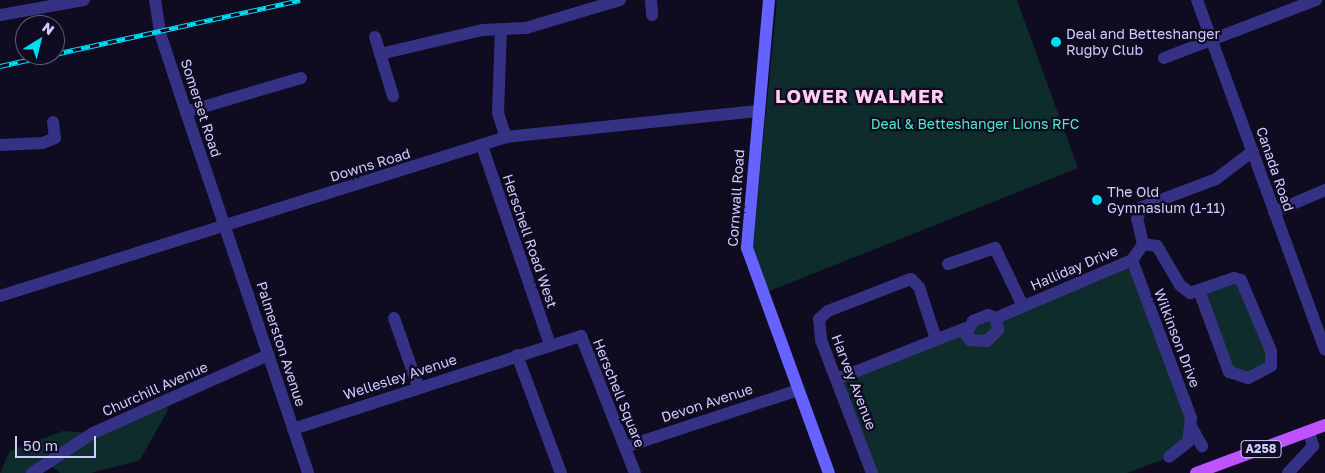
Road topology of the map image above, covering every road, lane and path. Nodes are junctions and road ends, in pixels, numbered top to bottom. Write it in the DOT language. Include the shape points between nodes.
graph roads {
  1 [pos="84,0"];
  2 [pos="155,0"];
  3 [pos="620,0"];
  4 [pos="651,0"];
  5 [pos="769,0"];
  6 [pos="1197,0"];
  7 [pos="1316,0"];
  8 [pos="0,15"];
  9 [pos="652,16"];
  10 [pos="501,30"];
  11 [pos="375,37"];
  12 [pos="1212,41"];
  13 [pos="380,54"];
  14 [pos="1164,58"];
  15 [pos="301,78"];
  16 [pos="393,96"];
  17 [pos="758,111"];
  18 [pos="186,112"];
  19 [pos="53,122"];
  20 [pos="506,137"];
  21 [pos="0,145"];
  22 [pos="482,146"];
  23 [pos="1253,151"];
  24 [pos="1325,190"];
  25 [pos="1274,212"];
  26 [pos="226,225"];
  27 [pos="1143,244"];
  28 [pos="1132,260"];
  29 [pos="948,264"];
  30 [pos="1200,293"];
  31 [pos="0,296"];
  32 [pos="1023,306"];
  33 [pos="394,318"];
  34 [pos="996,318"];
  35 [pos="966,328"];
  36 [pos="936,339"];
  37 [pos="550,345"];
  38 [pos="1325,349"];
  39 [pos="268,355"];
  40 [pos="516,355"];
  41 [pos="837,379"];
  42 [pos="418,386"];
  43 [pos="798,390"];
  44 [pos="1325,425"];
  45 [pos="1192,428"];
  46 [pos="293,429"];
  47 [pos="1309,432"];
  48 [pos="1202,446"];
  49 [pos="625,447"];
  50 [pos="1169,457"];
  51 [pos="32,473"];
  52 [pos="308,473"];
  53 [pos="561,473"];
  54 [pos="635,473"];
  55 [pos="829,473"];
  56 [pos="872,473"];
  57 [pos="1196,473"];
  58 [pos="1288,473"];
  1 -- 8 [label="street"];
  2 -- 18 [label="street, Somerset Road" via="161,36"];
  3 -- 10 [label="street" via="526,28"];
  4 -- 9 [label="street"];
  5 -- 17 [label="main road, Cornwall Road"];
  6 -- 12 [label="street, Canada Road"];
  7 -- 12 [label="street"];
  10 -- 13 [label="street" via="482,30"];
  10 -- 20 [label="street" via="498,113"];
  11 -- 13 [label="street"];
  12 -- 14 [label="street"];
  12 -- 23 [label="street, Canada Road"];
  13 -- 16 [label="street"];
  15 -- 18 [label="street"];
  17 -- 20 [label="street, Downs Road"];
  17 -- 43 [label="main road, Cornwall Road" via="747,248"];
  18 -- 26 [label="street, Somerset Road"];
  19 -- 21 [label="street" via="55,138 43,143"];
  20 -- 22 [label="street, Downs Road"];
  22 -- 26 [label="street, Downs Road"];
  22 -- 37 [label="street, Herschell Road West"];
  23 -- 25 [label="street, Canada Road"];
  23 -- 27 [label="street" via="1216,179 1142,207 1137,219"];
  24 -- 25 [label="street"];
  25 -- 38 [label="street, Canada Road"];
  26 -- 31 [label="street, Downs Road"];
  26 -- 39 [label="street, Palmerston Avenue"];
  27 -- 28 [label="street, Halliday Drive"];
  27 -- 30 [label="street" via="1158,246 1180,285 1190,293"];
  28 -- 32 [label="street, Halliday Drive"];
  28 -- 45 [label="street, Wilkinson Drive"];
  29 -- 32 [label="street" via="995,248"];
  30 -- 30 [label="street" via="1234,278 1241,280 1271,351 1271,366 1248,378 1229,372"];
  32 -- 34 [label="street, Halliday Drive"];
  33 -- 42 [label="street"];
  34 -- 35 [label="street, Halliday Drive" via="980,317"];
  34 -- 35 [label="street" via="998,330 987,341 970,340"];
  35 -- 36 [label="street, Halliday Drive"];
  36 -- 41 [label="street, Halliday Drive"];
  36 -- 41 [label="street, Harvey Avenue" via="919,287 910,279 904,280 822,314 818,333"];
  37 -- 40 [label="street, Herschell Square"];
  37 -- 49 [label="street, Herschell Square" via="581,336"];
  39 -- 46 [label="street, Palmerston Avenue"];
  39 -- 51 [label="street, Churchill Avenue" via="93,433"];
  40 -- 42 [label="street, Wellesley Avenue"];
  40 -- 53 [label="street"];
  41 -- 56 [label="street, Harvey Avenue"];
  42 -- 46 [label="street, Wellesley Avenue"];
  43 -- 49 [label="street, Devon Avenue"];
  43 -- 55 [label="main road, Cornwall Road"];
  44 -- 47 [label="main road, A258"];
  45 -- 48 [label="street, Wilkinson Drive"];
  45 -- 50 [label="street" via="1183,448"];
  46 -- 52 [label="street, Palmerston Avenue"];
  47 -- 57 [label="main road, A258"];
  47 -- 58 [label="street" via="1312,448"];
  49 -- 54 [label="street, Herschell Square"];
}
